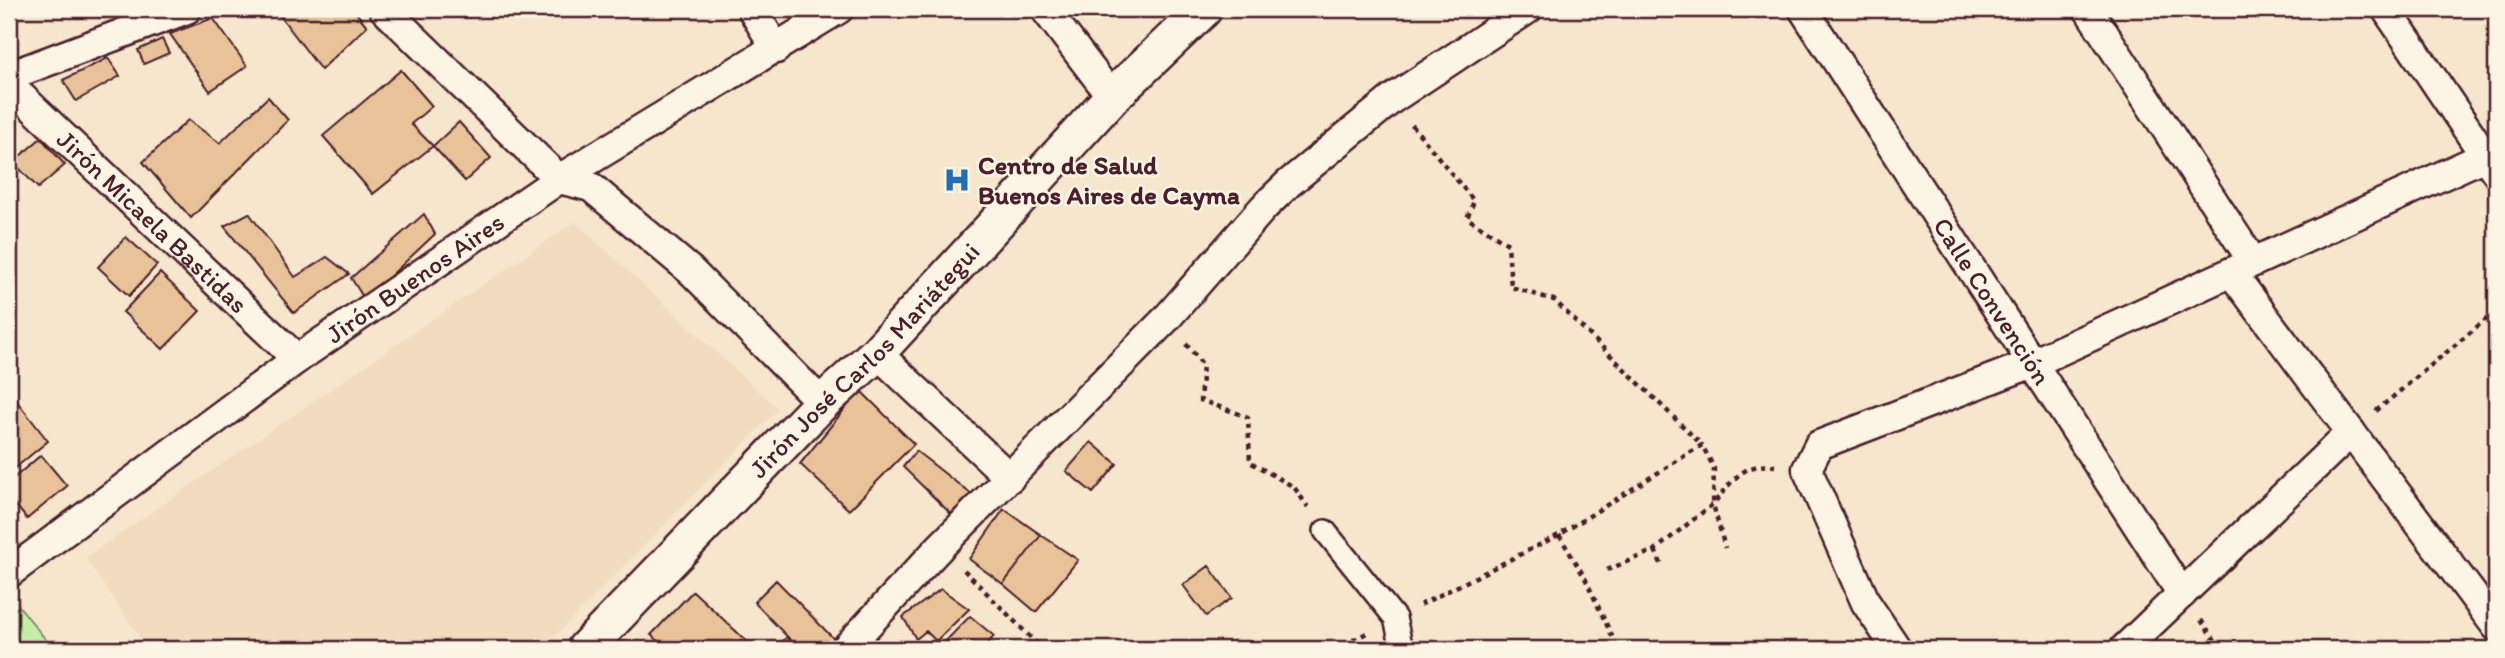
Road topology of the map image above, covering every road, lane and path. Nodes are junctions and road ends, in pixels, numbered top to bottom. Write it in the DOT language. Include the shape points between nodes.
graph roads {
  1 [pos="187,9"];
  2 [pos="384,9"];
  3 [pos="752,9"];
  4 [pos="839,9"];
  5 [pos="1045,9"];
  6 [pos="1204,9"];
  7 [pos="1528,9"];
  8 [pos="1802,9"];
  9 [pos="2088,9"];
  10 [pos="2386,9"];
  11 [pos="776,49"];
  12 [pos="9,76"];
  13 [pos="9,85"];
  14 [pos="1112,97"];
  15 [pos="1392,99"];
  16 [pos="2491,164"];
  17 [pos="559,179"];
  18 [pos="2242,267"];
  19 [pos="2496,312"];
  20 [pos="1166,319"];
  21 [pos="877,353"];
  22 [pos="297,359"];
  23 [pos="2033,363"];
  24 [pos="822,404"];
  25 [pos="2351,432"];
  26 [pos="1702,445"];
  27 [pos="1807,469"];
  28 [pos="1010,478"];
  29 [pos="1713,503"];
  30 [pos="1325,531"];
  31 [pos="1559,535"];
  32 [pos="941,546"];
  33 [pos="1725,548"];
  34 [pos="1655,550"];
  35 [pos="15,558"];
  36 [pos="1662,566"];
  37 [pos="1607,570"];
  38 [pos="2182,594"];
  39 [pos="1395,618"];
  40 [pos="2496,626"];
  41 [pos="585,649"];
  42 [pos="845,649"];
  43 [pos="1042,649"];
  44 [pos="1335,649"];
  45 [pos="1402,649"];
  46 [pos="1618,649"];
  47 [pos="1898,649"];
  48 [pos="2123,649"];
  1 -- 12 [label="street"];
  2 -- 17 [label="street"];
  3 -- 11 [label="street"];
  4 -- 11 [label="street, Jirón Buenos Aires"];
  5 -- 14 [label="street"];
  6 -- 14 [label="street, Jirón José Carlos Mariátegui"];
  7 -- 15 [label="street"];
  8 -- 23 [label="street, Calle Convención"];
  9 -- 18 [label="street"];
  10 -- 16 [label="street"];
  11 -- 17 [label="street, Jirón Buenos Aires"];
  13 -- 22 [label="street, Jirón Micaela Bastidas"];
  14 -- 21 [label="street, Jirón José Carlos Mariátegui"];
  15 -- 20 [label="street" via="1264,207"];
  15 -- 26 [label="path" via="1474,201 1466,218 1508,244 1511,288 1554,300"];
  16 -- 18 [label="street"];
  17 -- 22 [label="street, Jirón Buenos Aires"];
  17 -- 24 [label="street" via="591,187 691,271"];
  18 -- 23 [label="street"];
  18 -- 25 [label="street"];
  19 -- 25 [label="path"];
  20 -- 28 [label="street"];
  20 -- 30 [label="path" via="1203,365 1200,400 1248,417 1250,462 1294,487"];
  21 -- 24 [label="street, Jirón José Carlos Mariátegui"];
  21 -- 28 [label="street"];
  22 -- 35 [label="street, Jirón Buenos Aires"];
  23 -- 27 [label="street" via="1838,435 1819,444"];
  23 -- 38 [label="street, Calle Convención"];
  24 -- 41 [label="street, Jirón José Carlos Mariátegui"];
  25 -- 38 [label="street"];
  25 -- 40 [label="street"];
  26 -- 29 [label="path" via="1714,468"];
  26 -- 31 [label="path"];
  27 -- 29 [label="path" via="1758,464 1742,471"];
  27 -- 47 [label="street" via="1866,603"];
  28 -- 32 [label="street"];
  29 -- 33 [label="path"];
  29 -- 34 [label="path"];
  30 -- 39 [label="street"];
  31 -- 39 [label="path"];
  31 -- 46 [label="path"];
  32 -- 42 [label="street"];
  32 -- 43 [label="path"];
  34 -- 36 [label="path"];
  34 -- 37 [label="path"];
  38 -- 48 [label="street"];
  39 -- 44 [label="path"];
  39 -- 45 [label="street"];
}
